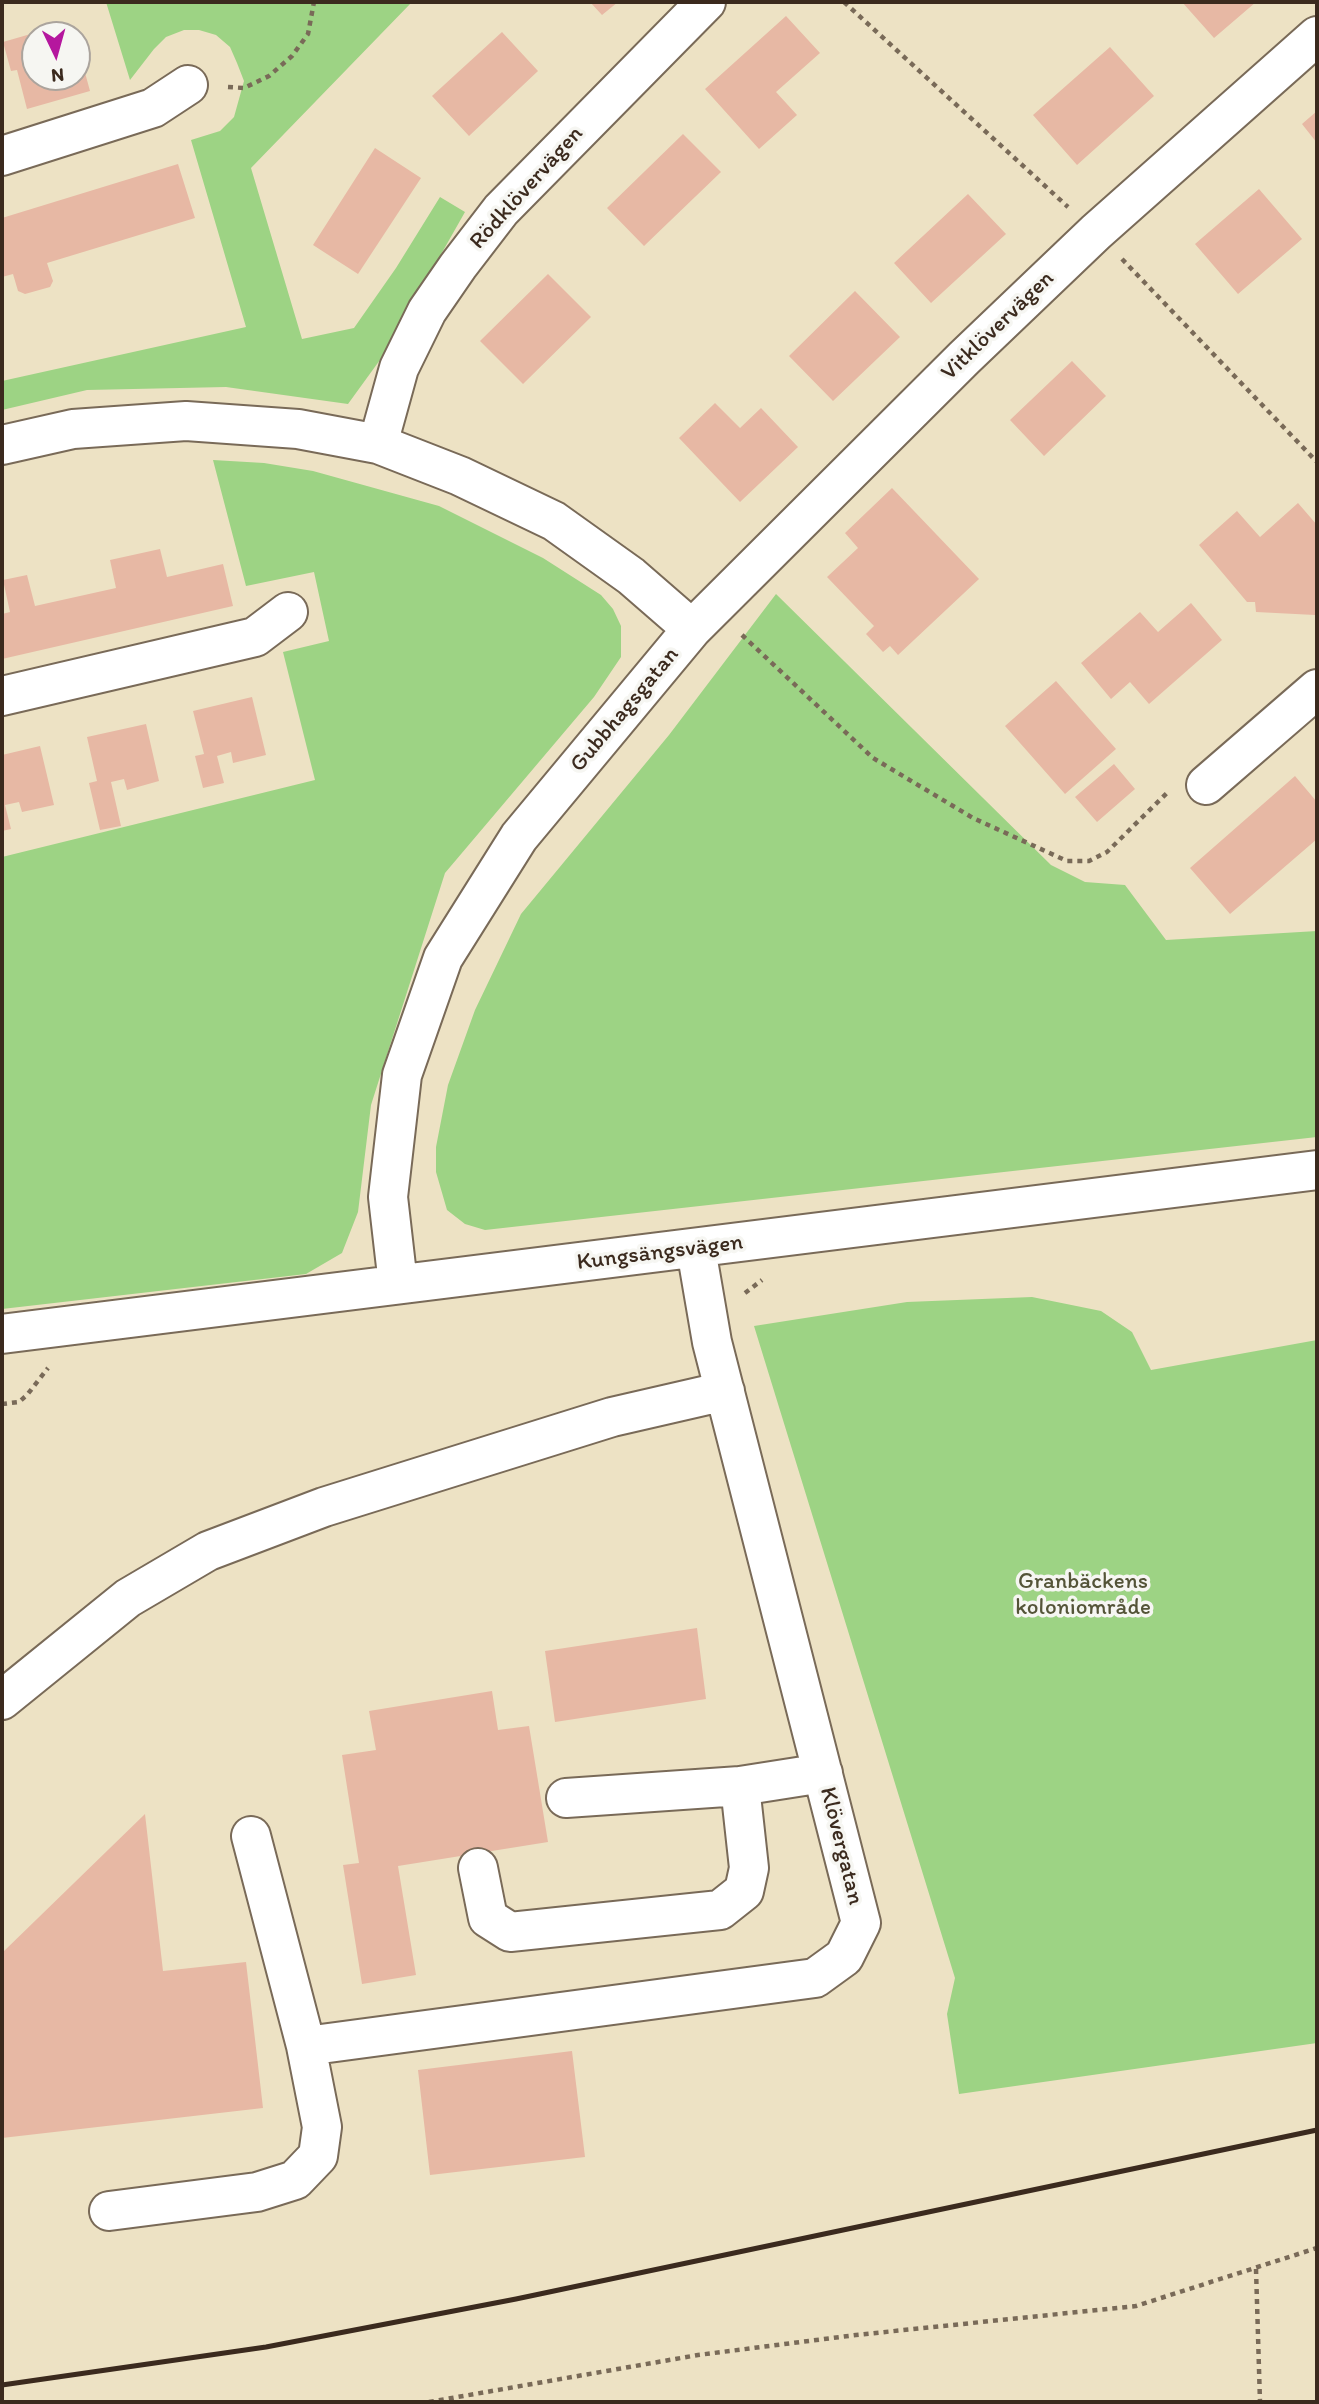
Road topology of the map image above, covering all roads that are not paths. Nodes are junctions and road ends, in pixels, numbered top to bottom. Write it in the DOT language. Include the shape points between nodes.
graph roads {
  1 [pos="706,2"];
  2 [pos="1317,36"];
  3 [pos="188,85"];
  4 [pos="2,156"];
  5 [pos="378,444"];
  6 [pos="2,445"];
  7 [pos="288,612"];
  8 [pos="703,619"];
  9 [pos="1317,689"];
  10 [pos="2,696"];
  11 [pos="1206,785"];
  12 [pos="1317,1170"];
  13 [pos="696,1249"];
  14 [pos="398,1284"];
  15 [pos="2,1334"];
  16 [pos="724,1391"];
  17 [pos="2,1700"];
  18 [pos="822,1773"];
  19 [pos="740,1786"];
  20 [pos="566,1798"];
  21 [pos="251,1836"];
  22 [pos="478,1868"];
  23 [pos="306,2046"];
  24 [pos="109,2211"];
  1 -- 5 [label="street, Rödklövervägen" via="501,209 458,266 427,311 399,368"];
  2 -- 8 [label="street, Vitklövervägen" via="1087,241"];
  3 -- 4 [label="street" via="153,108"];
  5 -- 6 [label="street, Gubbhagsgatan" via="298,429 186,421 73,429"];
  5 -- 8 [label="street, Gubbhagsgatan" via="460,476 554,521 631,576"];
  7 -- 10 [label="street" via="255,637"];
  8 -- 14 [label="street, Gubbhagsgatan" via="519,837 443,958 402,1075 388,1197"];
  9 -- 11 [label="street"];
  12 -- 13 [label="street, Kungsängsvägen"];
  13 -- 14 [label="street, Kungsängsvägen"];
  13 -- 16 [label="street, Klövergatan"];
  14 -- 15 [label="street, Kungsängsvägen"];
  16 -- 17 [label="street" via="586,1426 324,1507 208,1551 128,1598"];
  16 -- 18 [label="street, Klövergatan"];
  18 -- 19 [label="street"];
  18 -- 23 [label="street, Klövergatan" via="861,1923 844,1956 815,1978"];
  19 -- 20 [label="street"];
  19 -- 22 [label="street" via="749,1868 744,1891 720,1910 510,1932 488,1918"];
  21 -- 23 [label="street"];
  23 -- 24 [label="street" via="322,2127 318,2156 295,2180 257,2192"];
}
